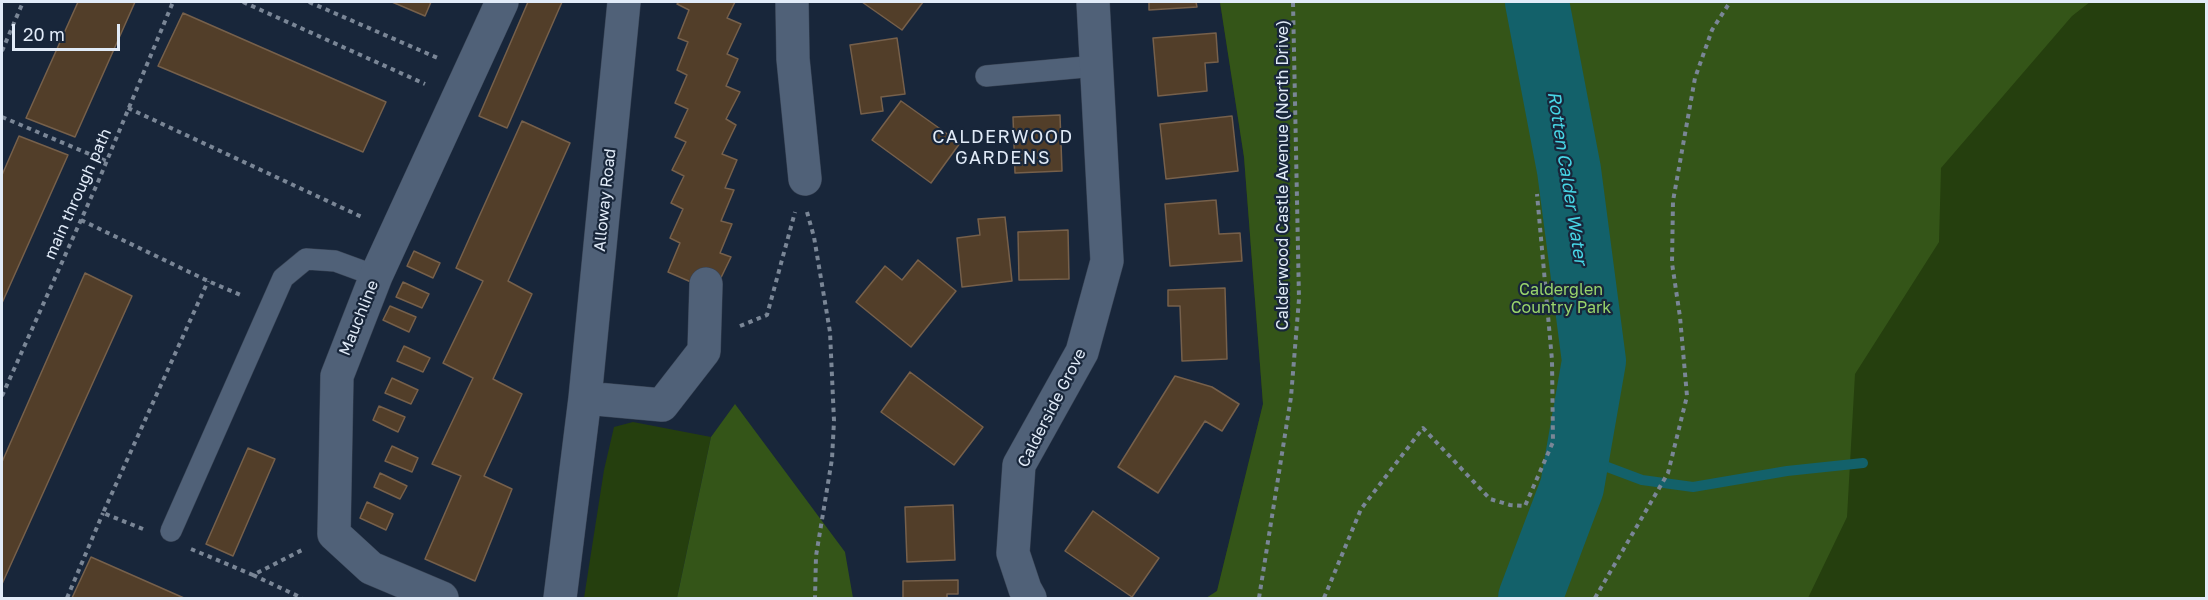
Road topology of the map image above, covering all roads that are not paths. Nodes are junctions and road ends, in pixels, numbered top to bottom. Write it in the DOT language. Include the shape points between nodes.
graph roads {
  1 [pos="502,2"];
  2 [pos="624,2"];
  3 [pos="792,2"];
  4 [pos="1093,2"];
  5 [pos="1096,66"];
  6 [pos="986,76"];
  7 [pos="803,185"];
  8 [pos="376,276"];
  9 [pos="706,284"];
  10 [pos="585,398"];
  11 [pos="171,531"];
  12 [pos="442,598"];
  13 [pos="561,598"];
  14 [pos="1030,598"];
  1 -- 8 [label="street, Mauchline"];
  2 -- 10 [label="street, Alloway Road"];
  3 -- 7 [label="street"];
  4 -- 5 [label="street, Calderside Grove"];
  5 -- 6 [label="lane"];
  5 -- 14 [label="street, Calderside Grove" via="1107,261 1082,352 1019,465 1013,553"];
  8 -- 11 [label="lane" via="335,261 306,259 283,278"];
  8 -- 12 [label="street, Mauchline" via="336,376 334,534 371,568"];
  9 -- 10 [label="street" via="704,351 662,405"];
  10 -- 13 [label="street, Alloway Road"];
}
